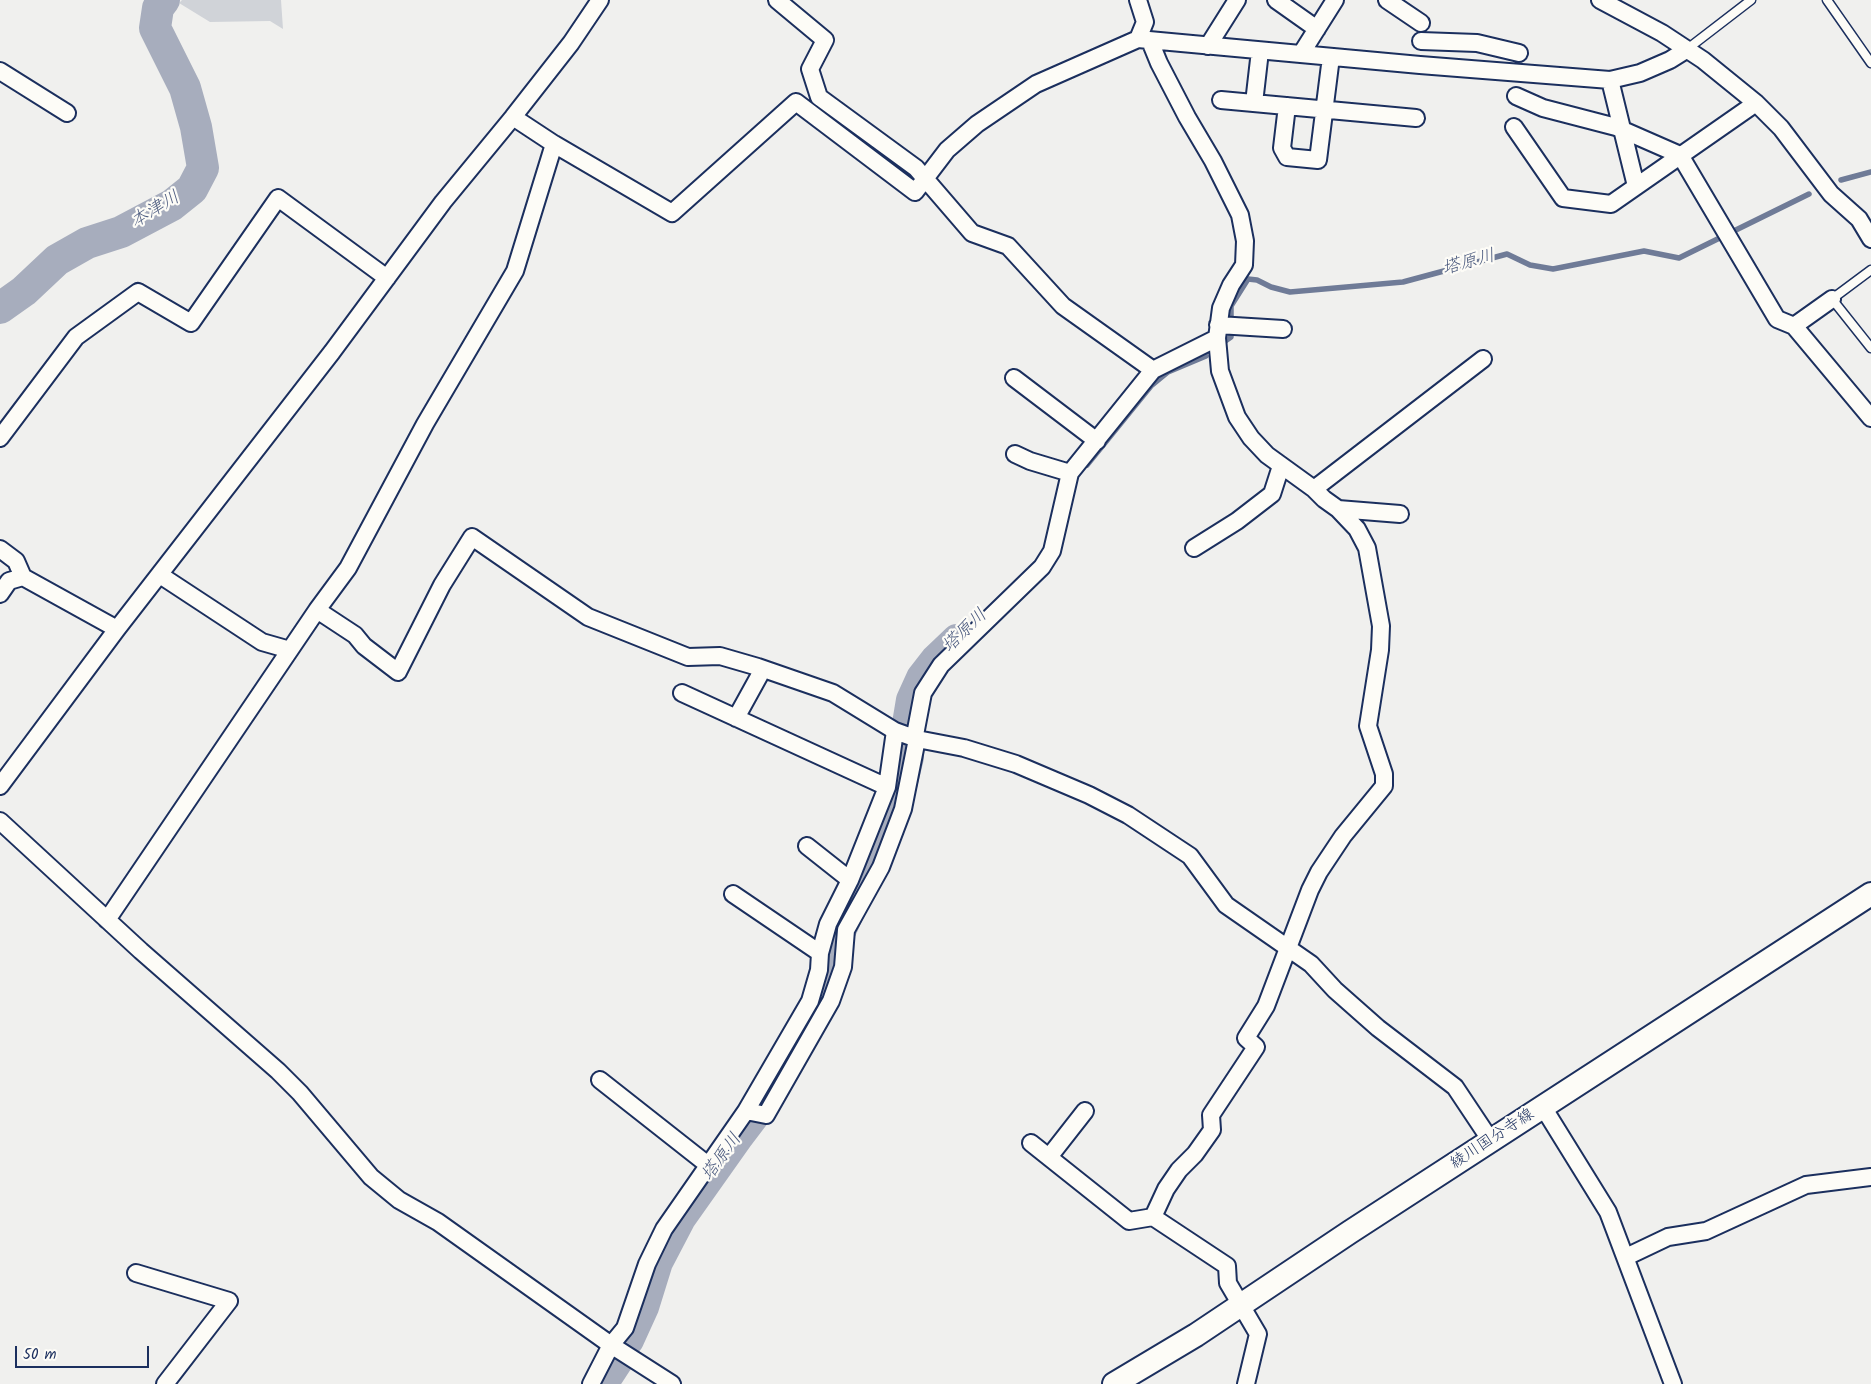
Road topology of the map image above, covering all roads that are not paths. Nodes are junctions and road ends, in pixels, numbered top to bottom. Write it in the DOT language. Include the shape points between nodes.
graph roads {
  1 [pos="600,0"];
  2 [pos="777,0"];
  3 [pos="1138,0"];
  4 [pos="1276,0"];
  5 [pos="1335,0"];
  6 [pos="1387,0"];
  7 [pos="1600,0"];
  8 [pos="1752,0"];
  9 [pos="1827,0"];
  10 [pos="1230,2"];
  11 [pos="1421,23"];
  12 [pos="1317,29"];
  13 [pos="1144,40"];
  14 [pos="1421,41"];
  15 [pos="1208,46"];
  16 [pos="1686,50"];
  17 [pos="1260,51"];
  18 [pos="1519,53"];
  19 [pos="1301,54"];
  20 [pos="1331,57"];
  21 [pos="1871,63"];
  22 [pos="0,71"];
  23 [pos="1610,80"];
  24 [pos="1516,96"];
  25 [pos="1221,100"];
  26 [pos="1254,103"];
  27 [pos="1756,103"];
  28 [pos="1287,106"];
  29 [pos="1325,110"];
  30 [pos="66,113"];
  31 [pos="513,117"];
  32 [pos="1416,118"];
  33 [pos="1514,127"];
  34 [pos="1622,130"];
  35 [pos="554,144"];
  36 [pos="1680,156"];
  37 [pos="925,180"];
  38 [pos="1636,186"];
  39 [pos="1871,239"];
  40 [pos="1871,270"];
  41 [pos="387,278"];
  42 [pos="1832,299"];
  43 [pos="1794,326"];
  44 [pos="1218,329"];
  45 [pos="1284,329"];
  46 [pos="1871,348"];
  47 [pos="1483,359"];
  48 [pos="1153,370"];
  49 [pos="1014,378"];
  50 [pos="1871,418"];
  51 [pos="0,438"];
  52 [pos="1097,441"];
  53 [pos="1015,454"];
  54 [pos="1281,466"];
  55 [pos="1070,473"];
  56 [pos="1314,489"];
  57 [pos="1338,509"];
  58 [pos="1400,514"];
  59 [pos="0,548"];
  60 [pos="1194,548"];
  61 [pos="160,575"];
  62 [pos="23,576"];
  63 [pos="0,594"];
  64 [pos="317,610"];
  65 [pos="117,629"];
  66 [pos="290,650"];
  67 [pos="763,669"];
  68 [pos="682,693"];
  69 [pos="736,718"];
  70 [pos="895,731"];
  71 [pos="917,739"];
  72 [pos="0,786"];
  73 [pos="888,787"];
  74 [pos="0,821"];
  75 [pos="807,846"];
  76 [pos="850,880"];
  77 [pos="733,894"];
  78 [pos="1871,894"];
  79 [pos="107,920"];
  80 [pos="1289,948"];
  81 [pos="820,953"];
  82 [pos="843,967"];
  83 [pos="819,970"];
  84 [pos="600,1080"];
  85 [pos="1543,1107"];
  86 [pos="746,1111"];
  87 [pos="1085,1112"];
  88 [pos="1491,1141"];
  89 [pos="1031,1143"];
  90 [pos="1049,1157"];
  91 [pos="708,1165"];
  92 [pos="1871,1177"];
  93 [pos="1153,1217"];
  94 [pos="1626,1257"];
  95 [pos="136,1273"];
  96 [pos="1240,1305"];
  97 [pos="611,1345"];
  98 [pos="164,1384"];
  99 [pos="591,1384"];
  100 [pos="672,1384"];
  101 [pos="1114,1384"];
  102 [pos="1246,1384"];
  103 [pos="1673,1384"];
  1 -- 31 [label="street"];
  2 -- 37 [label="street" via="825,40 810,69 819,97 916,168"];
  3 -- 13 [label="street" via="1145,22"];
  4 -- 12 [label="street"];
  5 -- 12 [label="street"];
  6 -- 11 [label="street"];
  7 -- 16 [label="street" via="1662,33"];
  8 -- 16 [label="lane"];
  9 -- 21 [label="lane"];
  10 -- 15 [label="street"];
  12 -- 19 [label="street"];
  13 -- 15 [label="street"];
  13 -- 37 [label="street" via="1036,84 977,124 947,150"];
  13 -- 44 [label="street" via="1213,160 1240,215 1245,241 1244,265 1220,308"];
  14 -- 18 [label="street" via="1477,43"];
  15 -- 17 [label="street"];
  16 -- 23 [label="street" via="1640,73"];
  16 -- 27 [label="street"];
  17 -- 19 [label="street"];
  17 -- 26 [label="street"];
  19 -- 20 [label="street"];
  20 -- 23 [label="street"];
  20 -- 29 [label="street"];
  22 -- 30 [label="street"];
  23 -- 34 [label="street"];
  24 -- 34 [label="street" via="1543,108"];
  25 -- 26 [label="street"];
  26 -- 28 [label="street"];
  27 -- 36 [label="street"];
  27 -- 39 [label="street" via="1781,128 1831,194 1859,219"];
  28 -- 29 [label="street"];
  28 -- 29 [label="street" via="1282,148 1287,157 1318,160"];
  29 -- 32 [label="street"];
  31 -- 35 [label="street"];
  31 -- 41 [label="street" via="443,202"];
  33 -- 38 [label="street" via="1563,198 1611,204"];
  34 -- 36 [label="street"];
  34 -- 38 [label="street"];
  35 -- 37 [label="street" via="672,213 796,102 915,192"];
  35 -- 64 [label="street" via="515,271 425,424 348,568"];
  36 -- 38 [label="street"];
  36 -- 43 [label="street" via="1777,319"];
  37 -- 48 [label="street" via="972,233 1008,246 1063,306"];
  40 -- 42 [label="lane"];
  41 -- 51 [label="street" via="278,198 192,323 138,292 76,337"];
  41 -- 61 [label="street"];
  42 -- 43 [label="street"];
  42 -- 46 [label="lane"];
  43 -- 50 [label="street"];
  44 -- 45 [label="street" via="1238,326"];
  44 -- 48 [label="street"];
  44 -- 54 [label="street" via="1220,371 1237,417 1251,438"];
  47 -- 56 [label="street"];
  48 -- 52 [label="street"];
  49 -- 52 [label="street"];
  52 -- 55 [label="street"];
  53 -- 55 [label="street"];
  54 -- 56 [label="street"];
  54 -- 60 [label="street" via="1272,494"];
  55 -- 71 [label="street" via="1052,551 1042,567 941,665 923,692 914,735"];
  56 -- 57 [label="street"];
  57 -- 58 [label="street"];
  57 -- 80 [label="street" via="1357,530 1367,548 1381,626 1368,726 1384,774 1384,786 1343,836 1319,872"];
  59 -- 62 [label="street" via="16,561"];
  61 -- 65 [label="street"];
  61 -- 66 [label="street" via="262,642"];
  62 -- 63 [label="street" via="10,581"];
  62 -- 65 [label="street"];
  64 -- 66 [label="street"];
  64 -- 67 [label="street" via="355,635 398,672 442,584 472,537 588,617 688,657 720,656"];
  65 -- 72 [label="street"];
  66 -- 79 [label="street"];
  67 -- 69 [label="street"];
  67 -- 70 [label="street" via="833,693"];
  68 -- 69 [label="street"];
  69 -- 73 [label="street"];
  70 -- 71 [label="street"];
  70 -- 73 [label="street"];
  71 -- 80 [label="street" via="964,748 1016,764 1089,794 1128,815 1190,856 1226,905"];
  71 -- 82 [label="street" via="903,809 881,867 846,930"];
  73 -- 76 [label="street"];
  74 -- 79 [label="street"];
  75 -- 76 [label="street"];
  76 -- 81 [label="street" via="828,924"];
  77 -- 81 [label="street"];
  78 -- 85 [label="main road, 綾川国分寺線"];
  79 -- 97 [label="street" via="278,1071 371,1177 399,1200 438,1222"];
  80 -- 88 [label="street" via="1311,964 1378,1028 1456,1087"];
  80 -- 93 [label="street" via="1266,1006 1246,1038 1256,1047 1211,1115 1212,1130 1166,1189"];
  81 -- 83 [label="street"];
  82 -- 83 [label="street"];
  82 -- 86 [label="street" via="831,1001 766,1115"];
  83 -- 86 [label="street" via="810,1001"];
  84 -- 91 [label="street"];
  85 -- 88 [label="main road, 綾川国分寺線"];
  85 -- 94 [label="street" via="1608,1212"];
  86 -- 91 [label="street"];
  87 -- 90 [label="street"];
  88 -- 96 [label="main road, 綾川国分寺線"];
  89 -- 90 [label="street"];
  90 -- 93 [label="street" via="1129,1221"];
  91 -- 97 [label="street" via="664,1229 647,1264 625,1328"];
  92 -- 94 [label="street" via="1806,1185 1706,1231 1668,1237"];
  93 -- 96 [label="street" via="1227,1266 1228,1282"];
  94 -- 103 [label="street"];
  95 -- 98 [label="street" via="229,1301"];
  96 -- 101 [label="main road, 綾川国分寺線"];
  96 -- 102 [label="street" via="1258,1334"];
  97 -- 99 [label="street"];
  97 -- 100 [label="street"];
}
